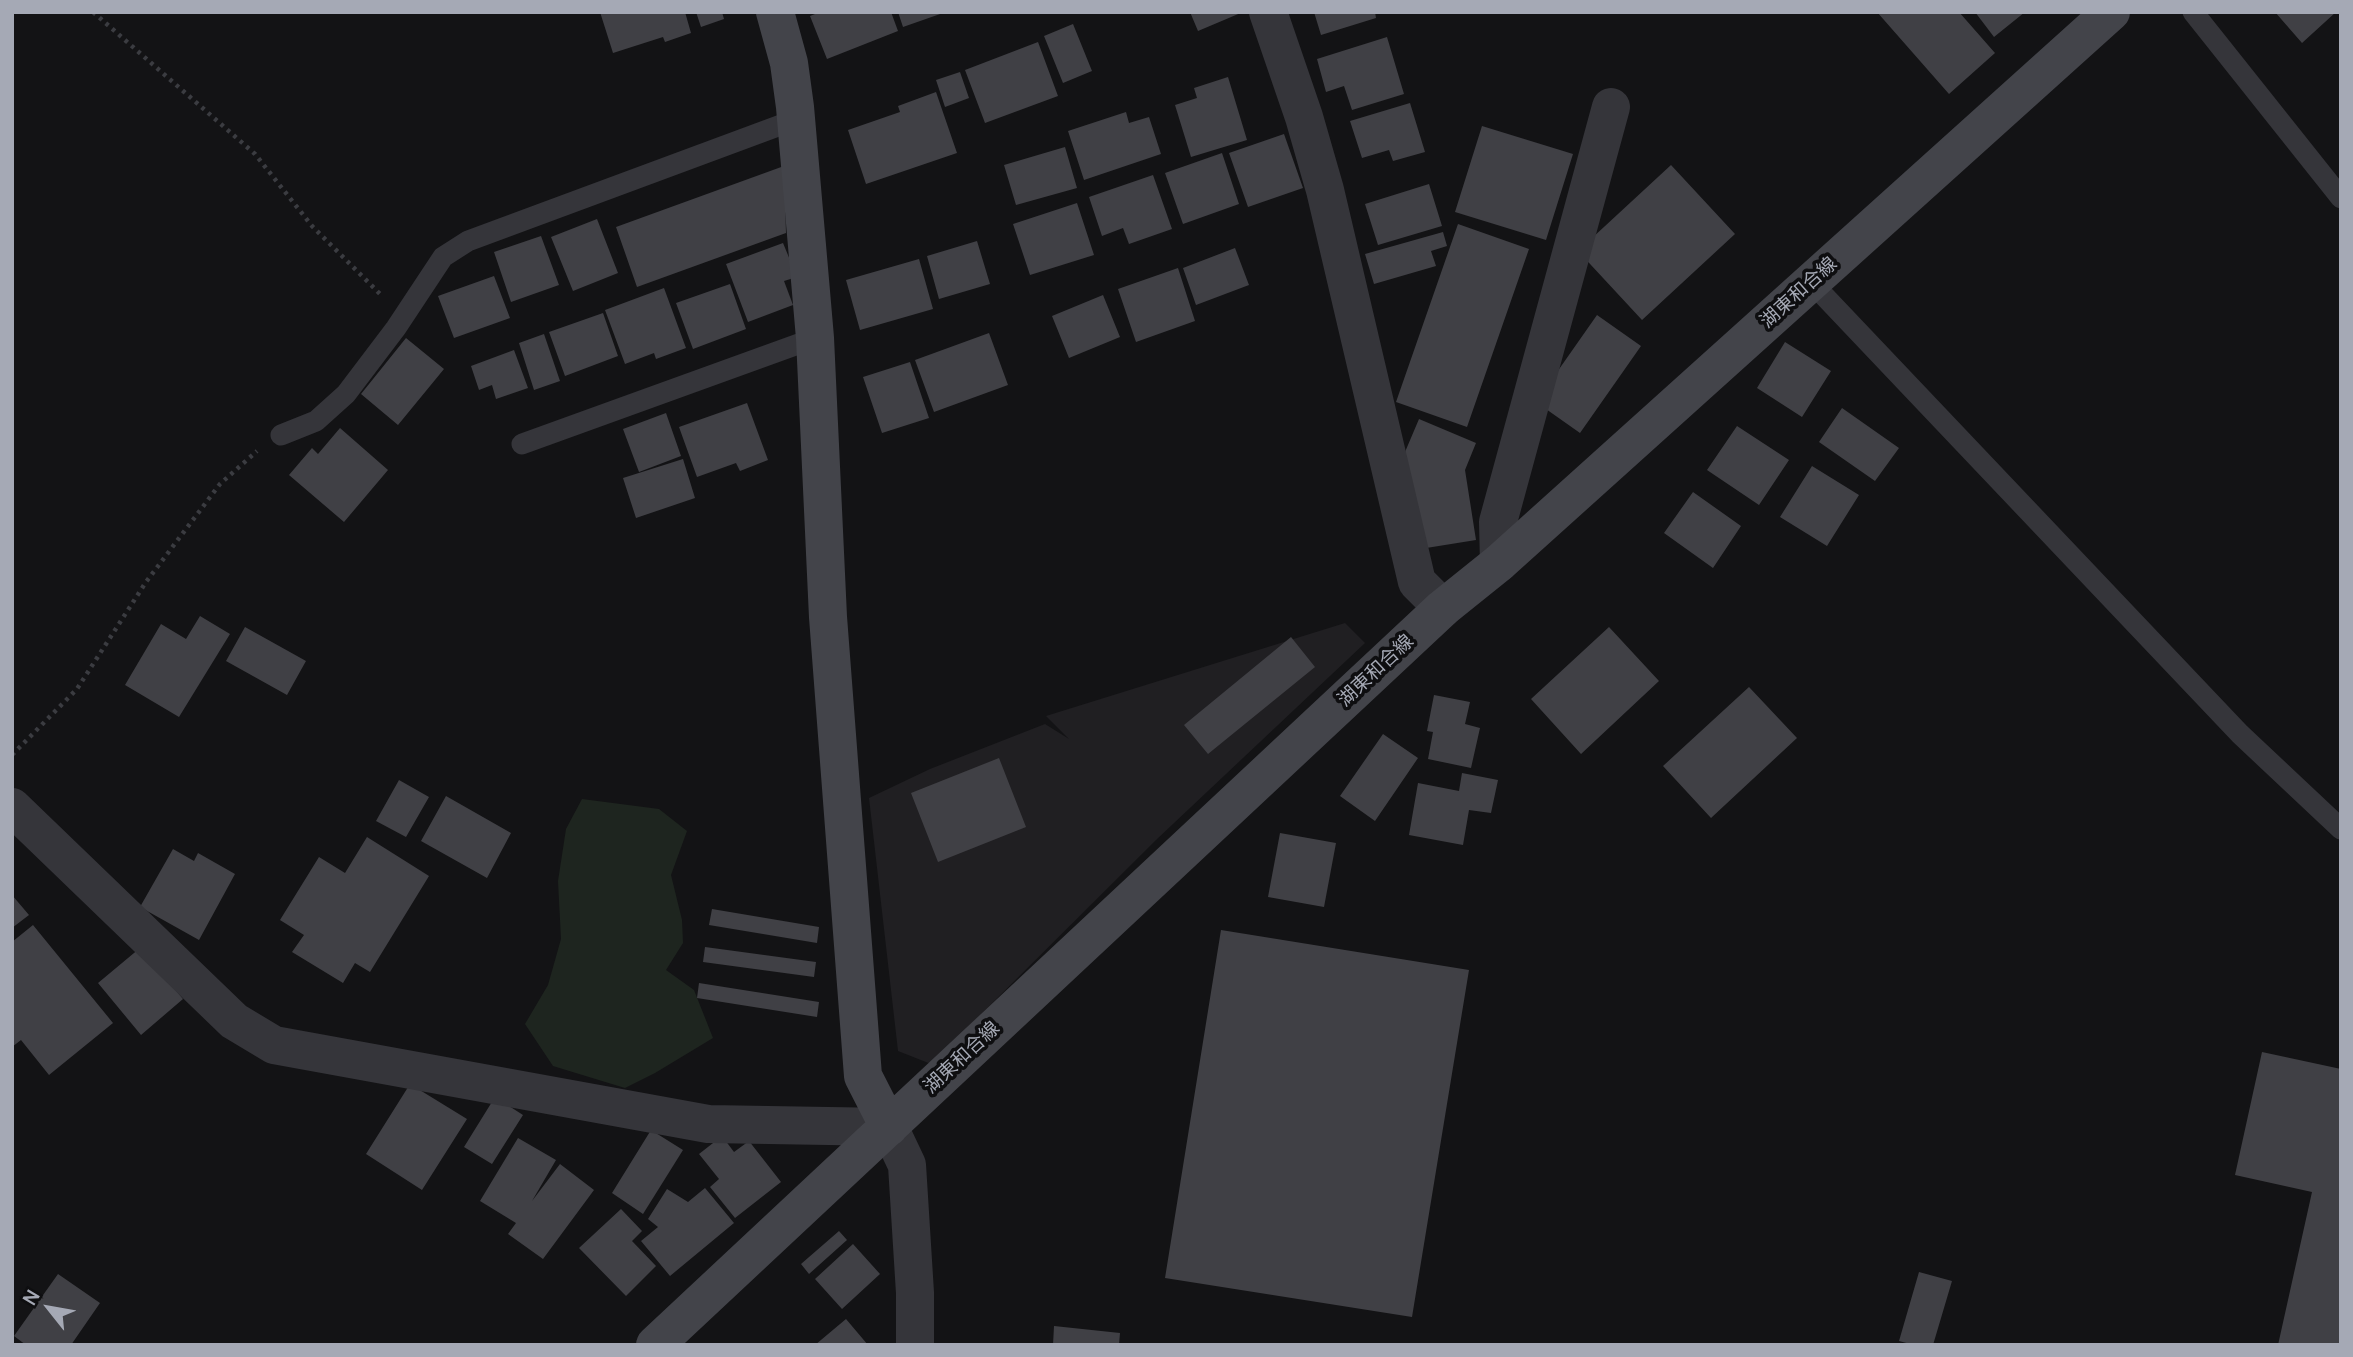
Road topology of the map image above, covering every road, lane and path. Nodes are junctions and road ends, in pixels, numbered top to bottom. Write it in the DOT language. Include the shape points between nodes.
graph roads {
  1 [pos="93,12"];
  2 [pos="775,12"];
  3 [pos="788,12"];
  4 [pos="1268,12"];
  5 [pos="2111,12"];
  6 [pos="2193,12"];
  7 [pos="789,63"];
  8 [pos="1611,107"];
  9 [pos="797,119"];
  10 [pos="2341,198"];
  11 [pos="1811,282"];
  12 [pos="403,316"];
  13 [pos="816,338"];
  14 [pos="281,435"];
  15 [pos="522,444"];
  16 [pos="1499,563"];
  17 [pos="1443,608"];
  18 [pos="12,755"];
  19 [pos="12,807"];
  20 [pos="2341,829"];
  21 [pos="889,1127"];
  22 [pos="655,1345"];
  23 [pos="915,1345"];
  1 -- 12 [label="path" via="255,154 312,226"];
  2 -- 7 [label="main road"];
  3 -- 7 [label="street"];
  4 -- 17 [label="street" via="1325,190 1418,582"];
  5 -- 11 [label="main road, 湖東和合線"];
  6 -- 10 [label="lane"];
  7 -- 9 [label="main road"];
  8 -- 16 [label="street" via="1498,522"];
  9 -- 12 [label="lane" via="468,241 443,257"];
  9 -- 13 [label="main road"];
  11 -- 16 [label="main road, 湖東和合線"];
  11 -- 20 [label="lane" via="2240,734"];
  12 -- 14 [label="lane" via="346,394 316,422"];
  13 -- 15 [label="lane"];
  13 -- 21 [label="main road" via="828,617 863,1076"];
  14 -- 18 [label="path" via="248,457 220,484 146,582 77,689"];
  16 -- 17 [label="main road, 湖東和合線"];
  17 -- 21 [label="main road, 湖東和合線"];
  19 -- 21 [label="street" via="234,1021 274,1045 708,1124"];
  21 -- 22 [label="main road, 湖東和合線"];
  21 -- 23 [label="street" via="907,1165"];
}
